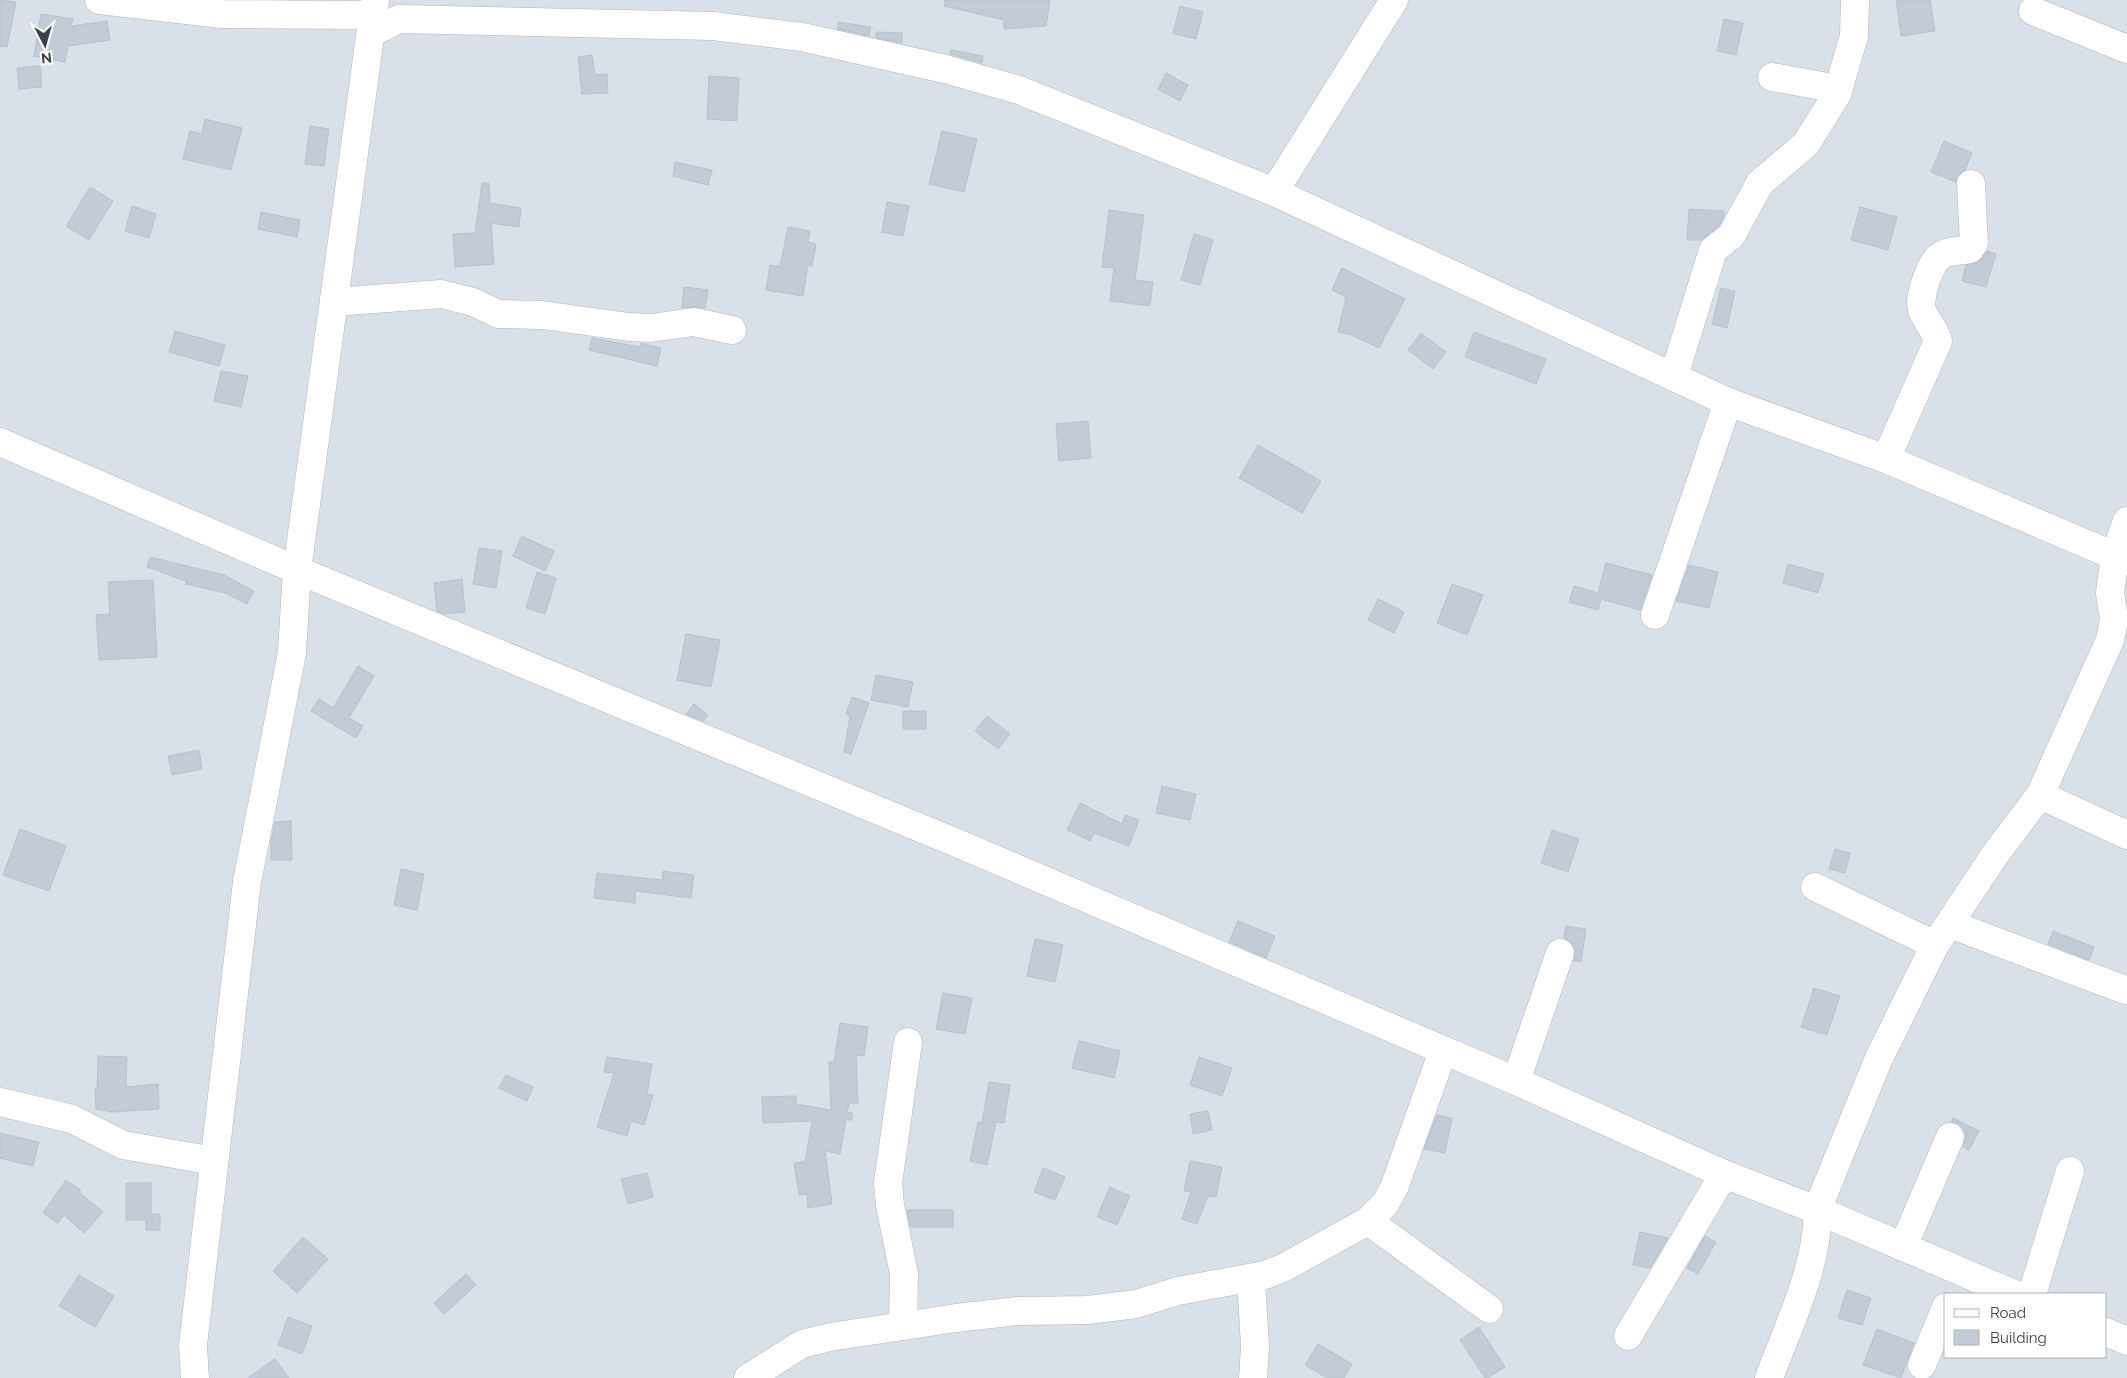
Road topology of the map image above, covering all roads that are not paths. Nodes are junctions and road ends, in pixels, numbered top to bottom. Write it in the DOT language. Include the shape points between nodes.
graph roads {
  1 [pos="99,0"];
  2 [pos="1394,0"];
  3 [pos="1855,0"];
  4 [pos="2033,11"];
  5 [pos="383,13"];
  6 [pos="2127,49"];
  7 [pos="1772,77"];
  8 [pos="1837,94"];
  9 [pos="1971,184"];
  10 [pos="1274,192"];
  11 [pos="334,302"];
  12 [pos="732,330"];
  13 [pos="1674,376"];
  14 [pos="1728,402"];
  15 [pos="0,442"];
  16 [pos="1886,459"];
  17 [pos="2127,521"];
  18 [pos="2121,558"];
  19 [pos="297,570"];
  20 [pos="1655,615"];
  21 [pos="2040,795"];
  22 [pos="2127,836"];
  23 [pos="1815,887"];
  24 [pos="1943,934"];
  25 [pos="1560,953"];
  26 [pos="2125,990"];
  27 [pos="908,1042"];
  28 [pos="1443,1051"];
  29 [pos="1516,1081"];
  30 [pos="0,1102"];
  31 [pos="1950,1137"];
  32 [pos="214,1161"];
  33 [pos="2070,1172"];
  34 [pos="1724,1174"];
  35 [pos="1817,1210"];
  36 [pos="1368,1222"];
  37 [pos="1903,1247"];
  38 [pos="1251,1278"];
  39 [pos="1955,1283"];
  40 [pos="2009,1293"];
  41 [pos="2032,1293"];
  42 [pos="1490,1310"];
  43 [pos="1944,1312"];
  44 [pos="903,1326"];
  45 [pos="2107,1332"];
  46 [pos="1628,1336"];
  47 [pos="2127,1341"];
  48 [pos="1922,1365"];
  49 [pos="195,1378"];
  50 [pos="748,1378"];
  51 [pos="1253,1378"];
  52 [pos="1769,1378"];
  1 -- 5 [label="street" via="222,14"];
  2 -- 10 [label="street"];
  3 -- 8 [label="street" via="1854,36"];
  4 -- 6 [label="street"];
  5 -- 10 [label="street" via="713,26 802,37 946,69 1019,90"];
  5 -- 11 [label="street"];
  7 -- 8 [label="street" via="1822,86"];
  8 -- 13 [label="street" via="1806,144 1760,183 1731,236 1713,250"];
  9 -- 16 [label="street" via="1974,243 1970,249 1941,255 1933,262 1920,301 1938,341"];
  10 -- 13 [label="street"];
  11 -- 12 [label="street" via="440,294 473,302 498,314 542,315 651,328 694,322"];
  11 -- 19 [label="street"];
  13 -- 14 [label="street"];
  14 -- 16 [label="street"];
  14 -- 20 [label="street"];
  15 -- 19 [label="street"];
  16 -- 18 [label="street"];
  17 -- 18 [label="street"];
  18 -- 21 [label="street" via="2110,593 2114,619 2110,640"];
  19 -- 28 [label="street" via="952,841"];
  19 -- 32 [label="street" via="292,654 247,882"];
  21 -- 22 [label="street"];
  21 -- 24 [label="street" via="1994,856"];
  23 -- 24 [label="street"];
  24 -- 26 [label="street"];
  24 -- 35 [label="street" via="1879,1058"];
  25 -- 29 [label="street"];
  27 -- 44 [label="street" via="888,1183 904,1274"];
  28 -- 29 [label="street"];
  28 -- 36 [label="street" via="1394,1188 1385,1204"];
  29 -- 34 [label="street"];
  30 -- 32 [label="street" via="72,1119 123,1145"];
  31 -- 37 [label="street"];
  32 -- 49 [label="street" via="194,1345"];
  33 -- 41 [label="street"];
  34 -- 35 [label="street"];
  34 -- 46 [label="street"];
  35 -- 37 [label="street"];
  35 -- 52 [label="street" via="1811,1261"];
  36 -- 38 [label="street" via="1283,1268"];
  36 -- 42 [label="street"];
  37 -- 39 [label="street"];
  38 -- 44 [label="street" via="1178,1291 1136,1304 1087,1310 1018,1312"];
  38 -- 51 [label="street" via="1255,1346"];
  39 -- 40 [label="street"];
  43 -- 48 [label="street"];
  44 -- 50 [label="street" via="802,1344"];
  45 -- 47 [label="street"];
}
